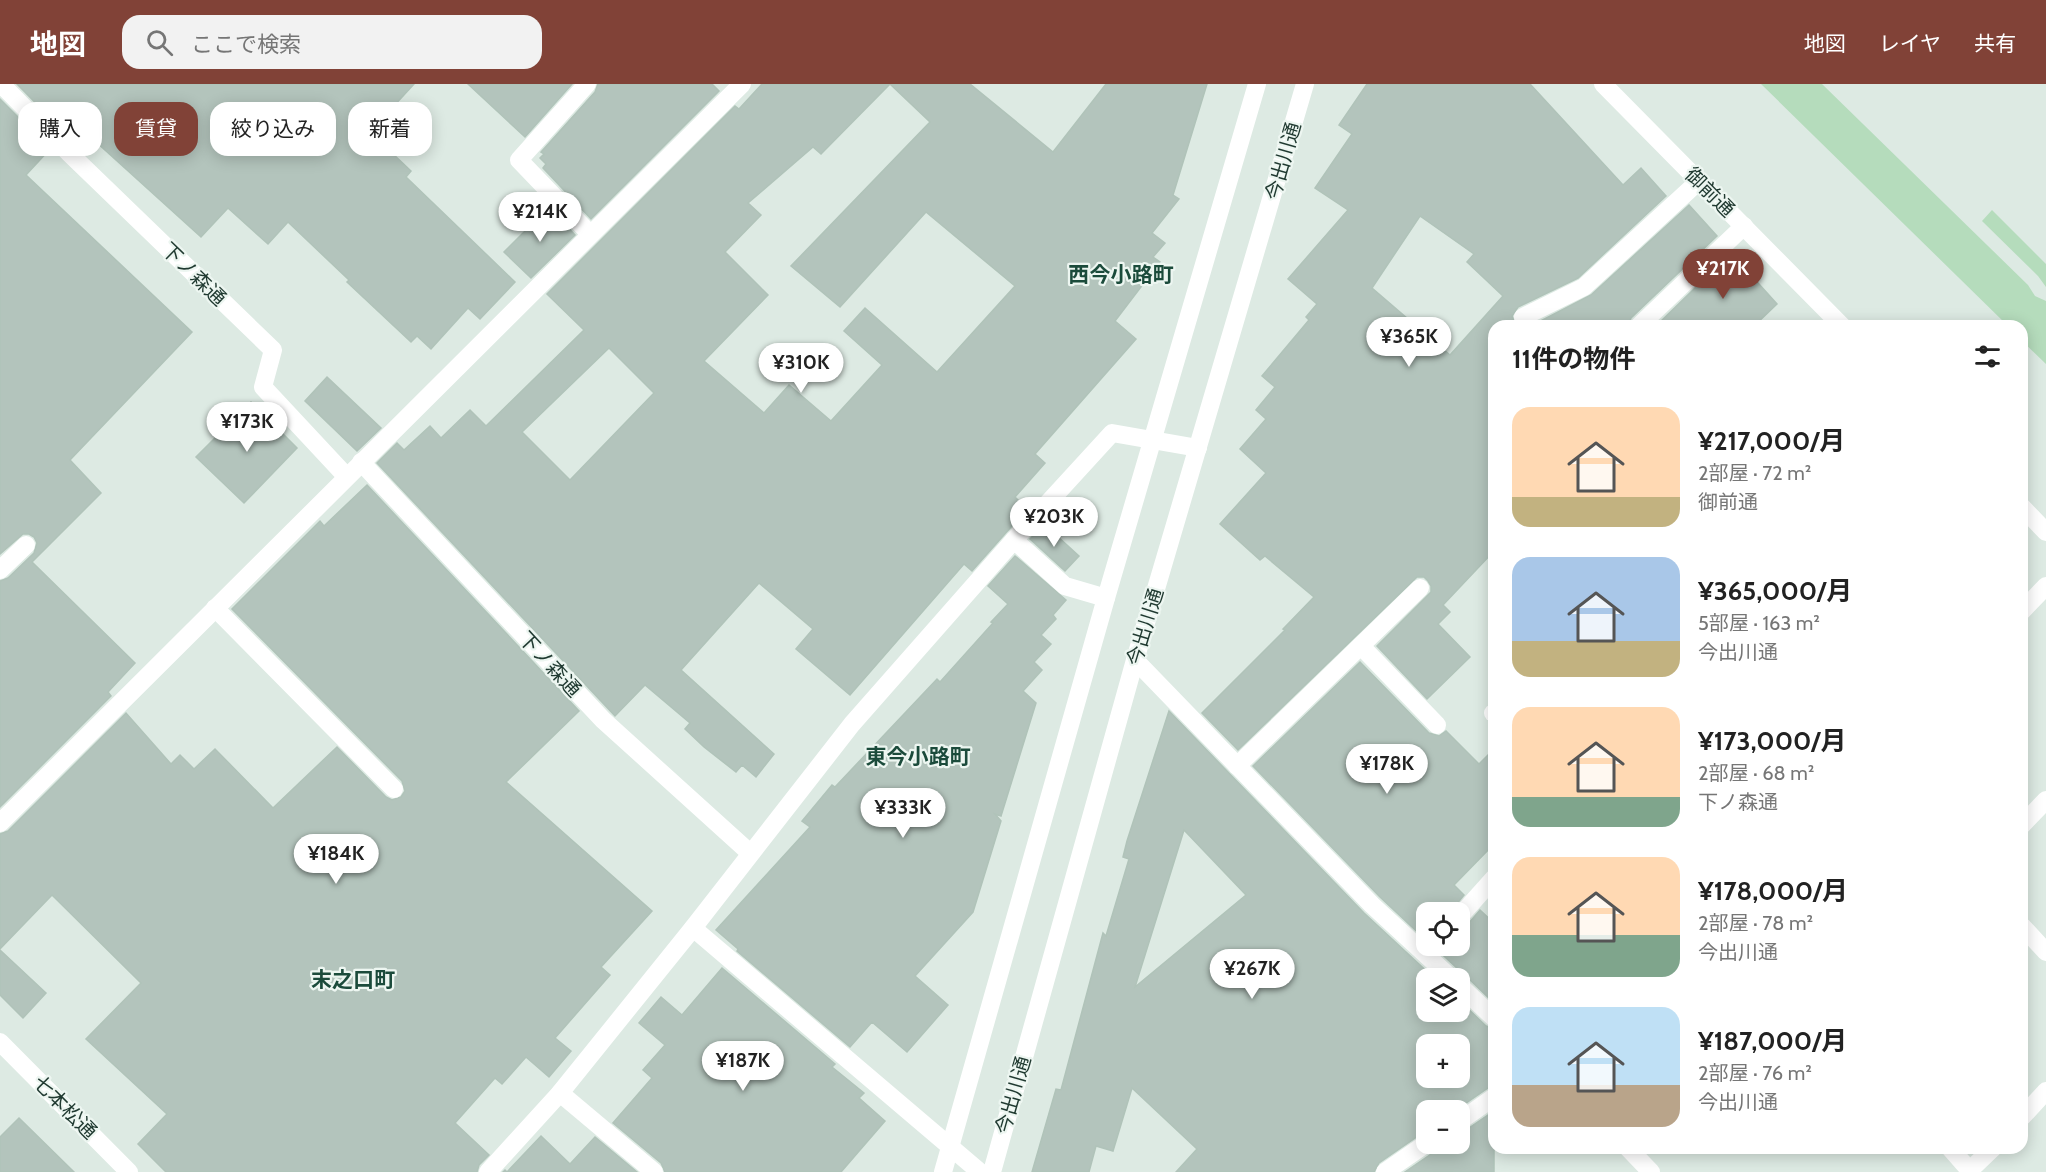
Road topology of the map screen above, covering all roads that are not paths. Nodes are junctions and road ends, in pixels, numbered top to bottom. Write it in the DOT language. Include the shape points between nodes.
graph roads {
  1 [pos="1,84"];
  2 [pos="587,84"];
  3 [pos="742,84"];
  4 [pos="1257,84"];
  5 [pos="1305,84"];
  6 [pos="1603,84"];
  7 [pos="1699,181"];
  8 [pos="1743,226"];
  9 [pos="590,234"];
  10 [pos="1523,317"];
  11 [pos="1645,320"];
  12 [pos="1836,320"];
  13 [pos="1152,440"];
  14 [pos="1198,448"];
  15 [pos="361,462"];
  16 [pos="346,476"];
  17 [pos="2028,513"];
  18 [pos="2046,532"];
  19 [pos="1014,540"];
  20 [pos="26,545"];
  21 [pos="0,570"];
  22 [pos="2046,586"];
  23 [pos="1420,588"];
  24 [pos="1106,597"];
  25 [pos="2028,605"];
  26 [pos="215,608"];
  27 [pos="1361,646"];
  28 [pos="1135,660"];
  29 [pos="1437,725"];
  30 [pos="1237,765"];
  31 [pos="394,789"];
  32 [pos="2046,800"];
  33 [pos="2028,819"];
  34 [pos="0,823"];
  35 [pos="750,853"];
  36 [pos="1488,885"];
  37 [pos="1470,905"];
  38 [pos="693,928"];
  39 [pos="2028,932"];
  40 [pos="1416,940"];
  41 [pos="2046,952"];
  42 [pos="1434,956"];
  43 [pos="1443,968"];
  44 [pos="1470,995"];
  45 [pos="1488,1012"];
  46 [pos="0,1042"];
  47 [pos="2046,1091"];
  48 [pos="560,1092"];
  49 [pos="1488,1101"];
  50 [pos="2028,1110"];
  51 [pos="1470,1114"];
  52 [pos="951,1147"];
  53 [pos="1416,1151"];
  54 [pos="1632,1154"];
  55 [pos="1955,1154"];
  56 [pos="1987,1154"];
  57 [pos="1643,1169"];
  58 [pos="1971,1171"];
  59 [pos="129,1172"];
  60 [pos="488,1172"];
  61 [pos="654,1172"];
  62 [pos="944,1172"];
  63 [pos="980,1172"];
  64 [pos="992,1172"];
  65 [pos="1385,1172"];
  1 -- 16 [label="street, 下ノ森通" via="273,350 263,387"];
  2 -- 9 [label="street" via="519,160"];
  3 -- 9 [label="street"];
  4 -- 13 [label="street"];
  5 -- 14 [label="street, 今出川通"];
  6 -- 7 [label="street, 御前通"];
  7 -- 8 [label="street, 御前通"];
  7 -- 10 [label="street" via="1584,287"];
  8 -- 11 [label="street"];
  8 -- 12 [label="street, 御前通"];
  9 -- 15 [label="street"];
  13 -- 14 [label="street"];
  13 -- 19 [label="street" via="1112,433"];
  13 -- 24 [label="street"];
  14 -- 28 [label="street, 今出川通"];
  15 -- 16 [label="street"];
  15 -- 35 [label="street, 下ノ森通" via="603,720"];
  16 -- 26 [label="street"];
  17 -- 18 [label="street"];
  19 -- 24 [label="street" via="1065,585"];
  19 -- 35 [label="street" via="852,724"];
  20 -- 21 [label="street"];
  22 -- 25 [label="street"];
  23 -- 27 [label="street"];
  24 -- 52 [label="street"];
  26 -- 31 [label="street"];
  26 -- 34 [label="street"];
  27 -- 29 [label="street"];
  27 -- 30 [label="street"];
  28 -- 30 [label="street"];
  28 -- 64 [label="street, 今出川通"];
  30 -- 40 [label="street" via="1372,905"];
  32 -- 33 [label="street"];
  35 -- 38 [label="street"];
  36 -- 37 [label="street"];
  38 -- 48 [label="street"];
  38 -- 52 [label="street"];
  39 -- 41 [label="street"];
  42 -- 43 [label="street"];
  44 -- 45 [label="street"];
  46 -- 59 [label="street, 七本松通"];
  47 -- 50 [label="street"];
  48 -- 60 [label="street"];
  48 -- 61 [label="street"];
  49 -- 51 [label="street"];
  52 -- 62 [label="street"];
  52 -- 63 [label="street"];
  53 -- 65 [label="street"];
  54 -- 57 [label="street"];
  55 -- 58 [label="street"];
  56 -- 58 [label="street"];
}
